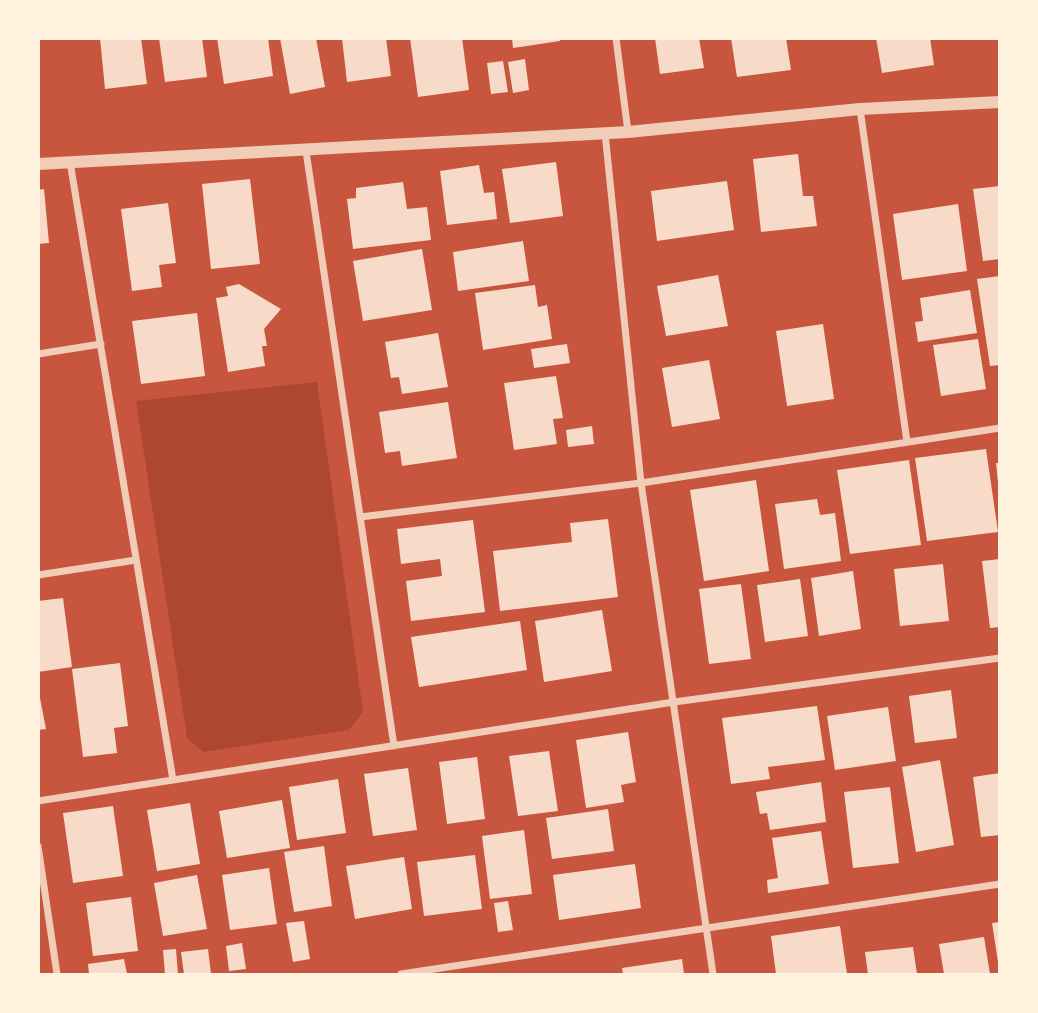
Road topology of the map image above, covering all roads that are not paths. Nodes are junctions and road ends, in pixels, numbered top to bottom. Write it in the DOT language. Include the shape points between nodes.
graph roads {
  1 [pos="616,38"];
  2 [pos="999,102"];
  3 [pos="860,109"];
  4 [pos="628,132"];
  5 [pos="605,133"];
  6 [pos="306,151"];
  7 [pos="70,162"];
  8 [pos="38,164"];
  9 [pos="101,344"];
  10 [pos="38,354"];
  11 [pos="999,428"];
  12 [pos="907,442"];
  13 [pos="641,483"];
  14 [pos="360,517"];
  15 [pos="136,560"];
  16 [pos="38,575"];
  17 [pos="999,658"];
  18 [pos="674,702"];
  19 [pos="394,746"];
  20 [pos="173,780"];
  21 [pos="38,801"];
  22 [pos="38,846"];
  23 [pos="999,884"];
  24 [pos="707,930"];
  25 [pos="57,975"];
  26 [pos="401,975"];
  27 [pos="713,975"];
  1 -- 4 [label="street"];
  2 -- 3 [label="street"];
  3 -- 4 [label="street"];
  3 -- 12 [label="street"];
  4 -- 5 [label="street"];
  5 -- 6 [label="street"];
  5 -- 13 [label="street"];
  6 -- 7 [label="street"];
  6 -- 14 [label="street"];
  7 -- 8 [label="street"];
  7 -- 9 [label="street"];
  9 -- 10 [label="street"];
  9 -- 15 [label="street"];
  11 -- 12 [label="street"];
  12 -- 13 [label="street"];
  13 -- 14 [label="street"];
  13 -- 18 [label="street"];
  14 -- 19 [label="street"];
  15 -- 16 [label="street"];
  15 -- 20 [label="street"];
  17 -- 18 [label="street"];
  18 -- 19 [label="street"];
  18 -- 24 [label="street"];
  19 -- 20 [label="street"];
  20 -- 21 [label="street"];
  22 -- 25 [label="street"];
  23 -- 24 [label="street"];
  24 -- 26 [label="street"];
  24 -- 27 [label="street"];
}
